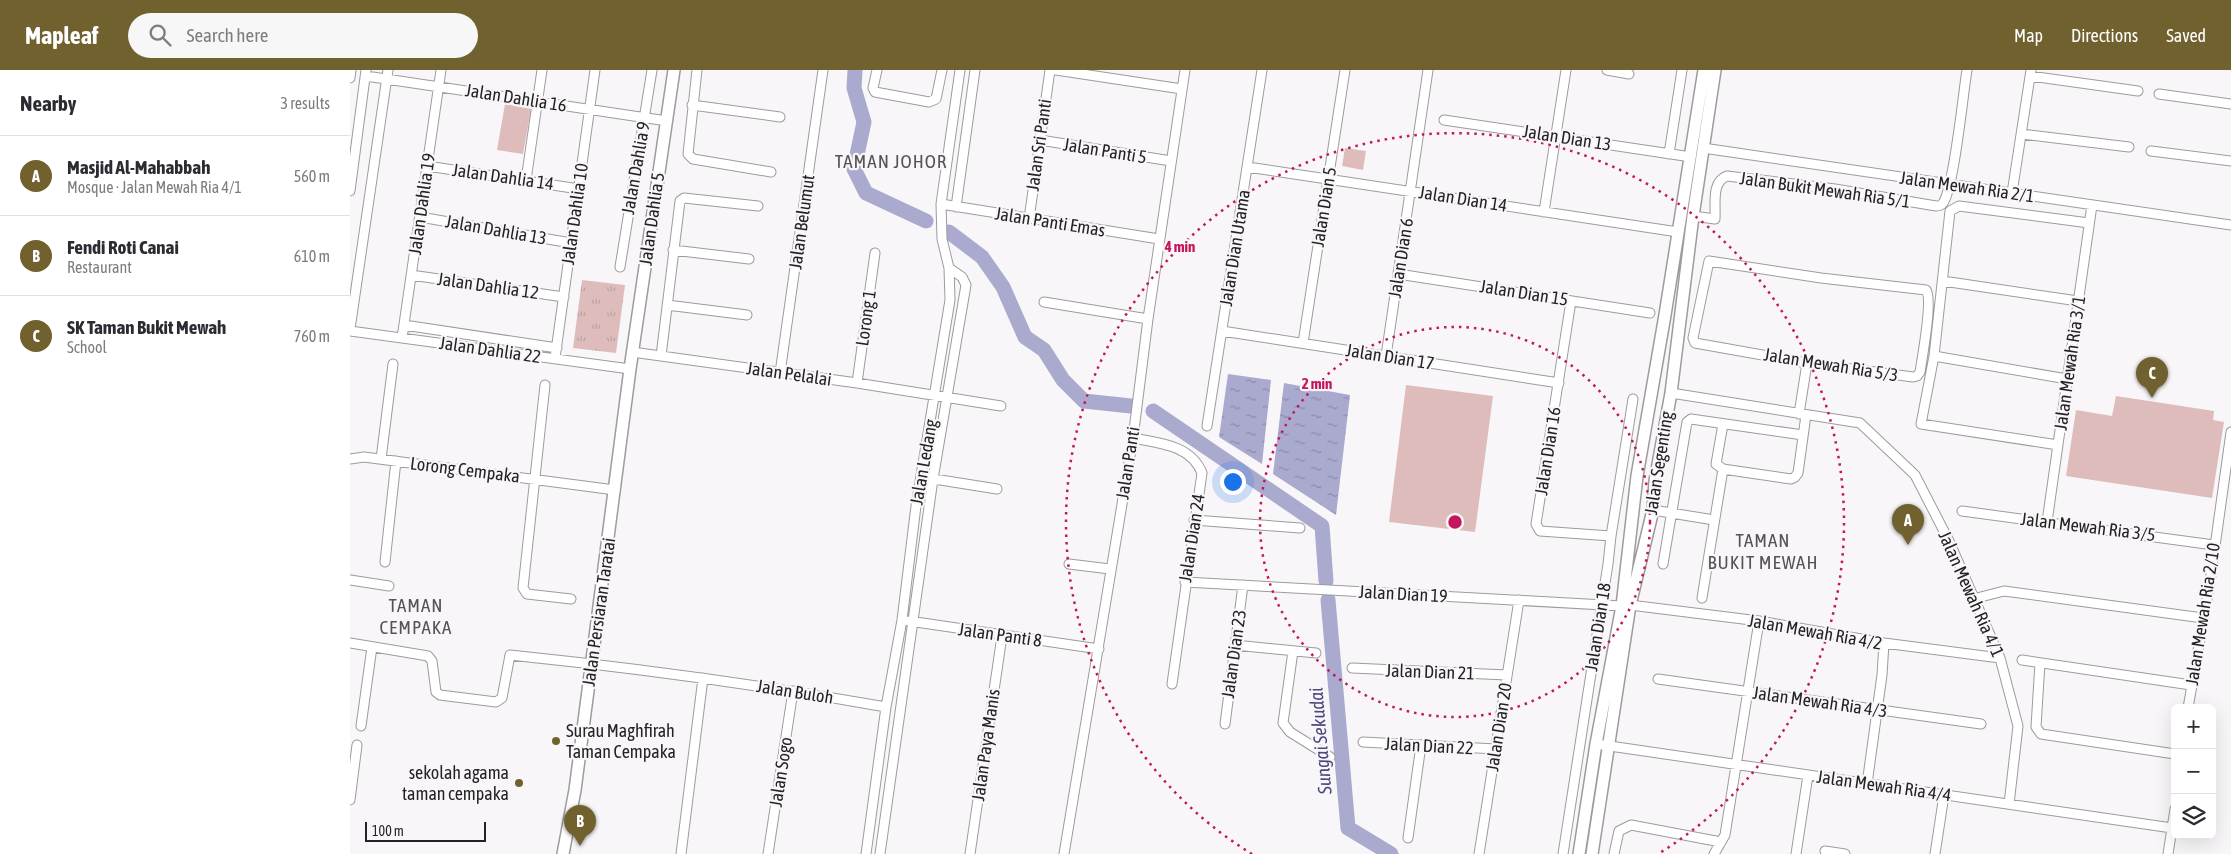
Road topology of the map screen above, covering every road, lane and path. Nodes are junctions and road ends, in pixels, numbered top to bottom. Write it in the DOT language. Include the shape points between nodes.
graph roads {
  1 [pos="351,70"];
  2 [pos="441,70"];
  3 [pos="542,70"];
  4 [pos="595,70"];
  5 [pos="652,70"];
  6 [pos="674,70"];
  7 [pos="697,70"];
  8 [pos="823,70"];
  9 [pos="876,70"];
  10 [pos="942,70"];
  11 [pos="960,70"];
  12 [pos="975,70"];
  13 [pos="1050,70"];
  14 [pos="1056,70"];
  15 [pos="1184,70"];
  16 [pos="1262,70"];
  17 [pos="1345,70"];
  18 [pos="1428,70"];
  19 [pos="1566,70"];
  20 [pos="1607,70"];
  21 [pos="1682,70"];
  22 [pos="1704,70"];
  23 [pos="1715,70"];
  24 [pos="1967,70"];
  25 [pos="366,73"];
  26 [pos="2030,73"];
  27 [pos="387,74"];
  28 [pos="1629,74"];
  29 [pos="350,78"];
  30 [pos="438,87"];
  31 [pos="1182,89"];
  32 [pos="2138,91"];
  33 [pos="2159,94"];
  34 [pos="537,102"];
  35 [pos="2231,104"];
  36 [pos="692,105"];
  37 [pos="590,109"];
  38 [pos="780,117"];
  39 [pos="645,118"];
  40 [pos="1444,120"];
  41 [pos="667,121"];
  42 [pos="354,127"];
  43 [pos="2021,134"];
  44 [pos="1555,136"];
  45 [pos="1040,140"];
  46 [pos="2129,147"];
  47 [pos="1703,148"];
  48 [pos="2151,151"];
  49 [pos="1669,154"];
  50 [pos="1691,157"];
  51 [pos="1171,161"];
  52 [pos="2231,161"];
  53 [pos="427,166"];
  54 [pos="1248,167"];
  55 [pos="771,172"];
  56 [pos="1328,179"];
  57 [pos="526,180"];
  58 [pos="1950,184"];
  59 [pos="579,189"];
  60 [pos="350,191"];
  61 [pos="1411,191"];
  62 [pos="2012,193"];
  63 [pos="942,204"];
  64 [pos="2092,205"];
  65 [pos="758,206"];
  66 [pos="956,207"];
  67 [pos="1544,212"];
  68 [pos="1693,216"];
  69 [pos="420,217"];
  70 [pos="1029,219"];
  71 [pos="2090,224"];
  72 [pos="2231,225"];
  73 [pos="1678,232"];
  74 [pos="1159,239"];
  75 [pos="571,243"];
  76 [pos="673,250"];
  77 [pos="875,253"];
  78 [pos="749,259"];
  79 [pos="620,266"];
  80 [pos="949,268"];
  81 [pos="1398,274"];
  82 [pos="411,275"];
  83 [pos="1943,281"];
  84 [pos="564,297"];
  85 [pos="1572,301"];
  86 [pos="2078,301"];
  87 [pos="1044,302"];
  88 [pos="667,305"];
  89 [pos="1650,313"];
  90 [pos="747,315"];
  91 [pos="1148,319"];
  92 [pos="404,325"];
  93 [pos="350,330"];
  94 [pos="1222,331"];
  95 [pos="402,338"];
  96 [pos="1303,343"];
  97 [pos="557,348"];
  98 [pos="632,352"];
  99 [pos="661,356"];
  100 [pos="1386,356"];
  101 [pos="1934,356"];
  102 [pos="556,358"];
  103 [pos="1807,363"];
  104 [pos="393,364"];
  105 [pos="630,368"];
  106 [pos="780,373"];
  107 [pos="2067,379"];
  108 [pos="857,383"];
  109 [pos="1559,383"];
  110 [pos="545,385"];
  111 [pos="1670,393"];
  112 [pos="936,396"];
  113 [pos="946,398"];
  114 [pos="1634,399"];
  115 [pos="1001,406"];
  116 [pos="1802,414"];
  117 [pos="1723,424"];
  118 [pos="1207,426"];
  119 [pos="1645,429"];
  120 [pos="2231,432"];
  121 [pos="1664,433"];
  122 [pos="1803,435"];
  123 [pos="1133,438"];
  124 [pos="2058,445"];
  125 [pos="350,459"];
  126 [pos="381,460"];
  127 [pos="396,462"];
  128 [pos="1723,470"];
  129 [pos="921,477"];
  130 [pos="534,479"];
  131 [pos="933,479"];
  132 [pos="1655,481"];
  133 [pos="1636,483"];
  134 [pos="997,489"];
  135 [pos="615,490"];
  136 [pos="1653,510"];
  137 [pos="1962,511"];
  138 [pos="1671,513"];
  139 [pos="1194,520"];
  140 [pos="1714,520"];
  141 [pos="2047,522"];
  142 [pos="1300,528"];
  143 [pos="1610,536"];
  144 [pos="2214,545"];
  145 [pos="385,562"];
  146 [pos="1069,564"];
  147 [pos="1663,564"];
  148 [pos="1110,569"];
  149 [pos="350,580"];
  150 [pos="1185,582"];
  151 [pos="1243,585"];
  152 [pos="389,586"];
  153 [pos="1702,598"];
  154 [pos="571,599"];
  155 [pos="1973,599"];
  156 [pos="1519,600"];
  157 [pos="1601,605"];
  158 [pos="1626,605"];
  159 [pos="2203,618"];
  160 [pos="902,620"];
  161 [pos="1759,621"];
  162 [pos="913,622"];
  163 [pos="1002,636"];
  164 [pos="350,644"];
  165 [pos="1884,644"];
  166 [pos="1236,645"];
  167 [pos="372,647"];
  168 [pos="1099,649"];
  169 [pos="1293,651"];
  170 [pos="1316,653"];
  171 [pos="2000,658"];
  172 [pos="2022,660"];
  173 [pos="2040,663"];
  174 [pos="591,664"];
  175 [pos="1352,668"];
  176 [pos="1507,675"];
  177 [pos="703,678"];
  178 [pos="1658,679"];
  179 [pos="1172,684"];
  180 [pos="2191,685"];
  181 [pos="793,691"];
  182 [pos="1748,692"];
  183 [pos="2189,704"];
  184 [pos="886,707"];
  185 [pos="1877,711"];
  186 [pos="1225,724"];
  187 [pos="1981,724"];
  188 [pos="361,726"];
  189 [pos="1363,742"];
  190 [pos="1596,744"];
  191 [pos="357,745"];
  192 [pos="1421,745"];
  193 [pos="1609,746"];
  194 [pos="1496,749"];
  195 [pos="2171,753"];
  196 [pos="1330,757"];
  197 [pos="1736,764"];
  198 [pos="1808,775"];
  199 [pos="1867,784"];
  200 [pos="1944,795"];
  201 [pos="350,800"];
  202 [pos="2008,804"];
  203 [pos="2171,828"];
  204 [pos="2171,834"];
  205 [pos="1408,838"];
  206 [pos="1721,842"];
  207 [pos="1825,851"];
  208 [pos="563,854"];
  209 [pos="681,854"];
  210 [pos="768,854"];
  211 [pos="866,854"];
  212 [pos="880,854"];
  213 [pos="970,854"];
  214 [pos="1064,854"];
  215 [pos="1479,854"];
  216 [pos="1563,854"];
  217 [pos="1579,854"];
  218 [pos="1592,854"];
  219 [pos="1614,854"];
  220 [pos="1714,854"];
  221 [pos="1796,854"];
  222 [pos="1845,854"];
  223 [pos="1935,854"];
  224 [pos="2168,854"];
  1 -- 29 [label="street"];
  2 -- 30 [label="street, Jalan Dahlia 19"];
  3 -- 34 [label="street"];
  4 -- 37 [label="street, Jalan Dahlia 10"];
  5 -- 39 [label="street, Jalan Dahlia 9"];
  6 -- 41 [label="street, Jalan Dahlia 5"];
  7 -- 36 [label="street"];
  8 -- 106 [label="street, Jalan Belumut"];
  9 -- 10 [label="street" via="875,92 929,102 936,99"];
  11 -- 63 [label="street, Jalan Ledang"];
  12 -- 66 [label="street"];
  13 -- 45 [label="street, Jalan Sri Panti"];
  14 -- 31 [label="street"];
  15 -- 31 [label="street, Jalan Panti"];
  16 -- 54 [label="street, Jalan Dian Utama"];
  17 -- 56 [label="street, Jalan Dian 5"];
  18 -- 61 [label="street, Jalan Dian 6"];
  19 -- 44 [label="street"];
  20 -- 28 [label="street"];
  21 -- 49 [label="street"];
  22 -- 50 [label="street, Jalan Segenting"];
  23 -- 47 [label="street, Jalan Segenting"];
  24 -- 58 [label="street"];
  25 -- 27 [label="street, Jalan Dahlia 16"];
  25 -- 42 [label="street"];
  26 -- 32 [label="street"];
  26 -- 43 [label="street"];
  27 -- 30 [label="street, Jalan Dahlia 16"];
  27 -- 93 [label="street"];
  30 -- 34 [label="street, Jalan Dahlia 16"];
  30 -- 53 [label="street, Jalan Dahlia 19"];
  31 -- 51 [label="street, Jalan Panti"];
  33 -- 35 [label="street"];
  34 -- 37 [label="street, Jalan Dahlia 16"];
  34 -- 57 [label="street"];
  36 -- 38 [label="street"];
  36 -- 55 [label="street" via="688,154 693,160"];
  37 -- 39 [label="street, Jalan Dahlia 16"];
  37 -- 59 [label="street, Jalan Dahlia 10"];
  39 -- 41 [label="street, Jalan Dahlia 16"];
  39 -- 79 [label="street, Jalan Dahlia 9"];
  40 -- 44 [label="street, Jalan Dian 13"];
  41 -- 98 [label="street, Jalan Dahlia 5"];
  42 -- 60 [label="street"];
  43 -- 46 [label="street"];
  43 -- 62 [label="street"];
  44 -- 49 [label="street, Jalan Dian 13"];
  44 -- 67 [label="street"];
  45 -- 51 [label="street, Jalan Panti 5"];
  45 -- 70 [label="street, Jalan Sri Panti"];
  47 -- 58 [label="street, Jalan Mewah Ria 2/1"];
  47 -- 68 [label="street, Jalan Segenting"];
  48 -- 52 [label="street"];
  49 -- 50 [label="street, Jalan Dian 13"];
  50 -- 73 [label="street, Jalan Segenting"];
  51 -- 74 [label="street, Jalan Panti"];
  53 -- 57 [label="street, Jalan Dahlia 14"];
  53 -- 69 [label="street, Jalan Dahlia 19"];
  54 -- 56 [label="street, Jalan Dian 14"];
  54 -- 94 [label="street, Jalan Dian Utama"];
  56 -- 61 [label="street, Jalan Dian 14"];
  56 -- 96 [label="street, Jalan Dian 5"];
  57 -- 59 [label="street, Jalan Dahlia 14"];
  58 -- 62 [label="street, Jalan Mewah Ria 2/1"];
  58 -- 68 [label="street, Jalan Bukit Mewah Ria 5/1" via="1943,203 1936,206 1727,176 1717,183 1715,218"];
  59 -- 75 [label="street, Jalan Dahlia 10"];
  61 -- 67 [label="street, Jalan Dian 14"];
  61 -- 81 [label="street, Jalan Dian 6"];
  62 -- 64 [label="street, Jalan Mewah Ria 2/1"];
  63 -- 66 [label="street, Jalan Panti Emas"];
  63 -- 80 [label="street, Jalan Ledang" via="942,239"];
  64 -- 71 [label="street, Jalan Mewah Ria 3/1"];
  64 -- 72 [label="street, Jalan Mewah Ria 2/1"];
  65 -- 76 [label="street" via="684,198 678,205"];
  66 -- 70 [label="street, Jalan Panti Emas"];
  67 -- 73 [label="street, Jalan Dian 14"];
  68 -- 111 [label="street, Jalan Segenting"];
  69 -- 75 [label="street, Jalan Dahlia 13"];
  69 -- 82 [label="street, Jalan Dahlia 19"];
  70 -- 74 [label="street, Jalan Panti Emas"];
  71 -- 83 [label="street" via="1954,207 1950,211"];
  71 -- 86 [label="street, Jalan Mewah Ria 3/1"];
  73 -- 119 [label="street, Jalan Segenting"];
  74 -- 91 [label="street, Jalan Panti"];
  75 -- 84 [label="street, Jalan Dahlia 10"];
  76 -- 78 [label="street"];
  76 -- 88 [label="street"];
  77 -- 108 [label="street, Lorong 1"];
  80 -- 112 [label="street, Jalan Ledang" via="950,300"];
  80 -- 113 [label="street" via="962,277 966,285"];
  81 -- 85 [label="street, Jalan Dian 15"];
  81 -- 100 [label="street, Jalan Dian 6"];
  82 -- 84 [label="street, Jalan Dahlia 12"];
  82 -- 92 [label="street, Jalan Dahlia 19"];
  83 -- 86 [label="street"];
  83 -- 101 [label="street"];
  84 -- 97 [label="street, Jalan Dahlia 10"];
  85 -- 89 [label="street, Jalan Dian 15"];
  85 -- 109 [label="street, Jalan Dian 16"];
  86 -- 107 [label="street, Jalan Mewah Ria 3/1"];
  87 -- 91 [label="street"];
  88 -- 90 [label="street"];
  88 -- 99 [label="street"];
  91 -- 123 [label="street, Jalan Panti"];
  92 -- 95 [label="street, Jalan Dahlia 19"];
  92 -- 97 [label="street"];
  93 -- 95 [label="street, Jalan Dahlia 22"];
  94 -- 96 [label="street, Jalan Dian 17"];
  94 -- 118 [label="street, Jalan Dian Utama"];
  95 -- 102 [label="street, Jalan Dahlia 22"];
  96 -- 100 [label="street, Jalan Dian 17"];
  97 -- 102 [label="street, Jalan Dahlia 10"];
  98 -- 99 [label="street, Jalan Pelalai"];
  98 -- 105 [label="street, Jalan Dahlia 5"];
  99 -- 106 [label="street, Jalan Pelalai"];
  100 -- 109 [label="street, Jalan Dian 17"];
  101 -- 107 [label="street"];
  101 -- 124 [label="street" via="1921,424"];
  102 -- 105 [label="street, Jalan Dahlia 22"];
  103 -- 103 [label="street, Jalan Mewah Ria 5/3" via="1917,376 1926,333 1926,290 1709,261 1693,338 1696,342"];
  103 -- 116 [label="street"];
  104 -- 126 [label="street"];
  105 -- 135 [label="street, Jalan Persiaran Taratai"];
  106 -- 108 [label="street, Jalan Pelalai"];
  107 -- 124 [label="street, Jalan Mewah Ria 3/1"];
  108 -- 112 [label="street, Jalan Pelalai"];
  109 -- 143 [label="street, Jalan Dian 16" via="1537,528 1540,531"];
  110 -- 130 [label="street, Lorong Cempaka"];
  111 -- 116 [label="street, Jalan Mewah Ria 4/1"];
  111 -- 121 [label="street, Jalan Segenting"];
  112 -- 113 [label="street, Jalan Pelalai"];
  112 -- 129 [label="street, Jalan Ledang"];
  113 -- 115 [label="street, Jalan Pelalai"];
  113 -- 131 [label="street"];
  114 -- 143 [label="street, Jalan Dian 18"];
  116 -- 122 [label="street"];
  116 -- 155 [label="street, Jalan Mewah Ria 4/1" via="1860,423 1915,475 1949,541"];
  117 -- 122 [label="street"];
  117 -- 128 [label="street" via="1716,464"];
  117 -- 138 [label="street" via="1691,420 1685,425"];
  119 -- 121 [label="street" via="1652,443"];
  119 -- 133 [label="street, Jalan Segenting"];
  120 -- 144 [label="street, Jalan Mewah Ria 2/10"];
  121 -- 132 [label="street, Jalan Segenting"];
  122 -- 128 [label="street" via="1798,473 1791,479"];
  123 -- 139 [label="street, Jalan Dian 24" via="1174,446 1199,465 1202,473"];
  123 -- 148 [label="street, Jalan Panti"];
  124 -- 141 [label="street, Jalan Mewah Ria 3/1"];
  125 -- 126 [label="street, Lorong Cempaka"];
  126 -- 127 [label="street, Lorong Cempaka"];
  127 -- 130 [label="street, Lorong Cempaka"];
  127 -- 145 [label="street, Lorong Cempaka"];
  128 -- 140 [label="street"];
  129 -- 131 [label="street"];
  129 -- 160 [label="street, Jalan Ledang"];
  130 -- 135 [label="street, Lorong Cempaka"];
  130 -- 154 [label="street" via="523,588 527,594"];
  131 -- 134 [label="street"];
  131 -- 162 [label="street"];
  132 -- 133 [label="street" via="1648,472 1642,473"];
  132 -- 136 [label="street, Jalan Segenting"];
  133 -- 158 [label="street, Jalan Segenting"];
  135 -- 174 [label="street, Jalan Persiaran Taratai"];
  136 -- 138 [label="street"];
  136 -- 158 [label="street, Jalan Segenting"];
  137 -- 141 [label="street, Jalan Mewah Ria 3/5"];
  138 -- 140 [label="street"];
  138 -- 147 [label="street"];
  139 -- 142 [label="street"];
  139 -- 150 [label="street, Jalan Dian 24"];
  140 -- 153 [label="street"];
  141 -- 144 [label="street, Jalan Mewah Ria 3/5"];
  143 -- 157 [label="street, Jalan Dian 18"];
  144 -- 159 [label="street, Jalan Mewah Ria 2/10"];
  146 -- 148 [label="street"];
  148 -- 168 [label="street, Jalan Panti"];
  149 -- 152 [label="street"];
  150 -- 151 [label="street, Jalan Dian 19"];
  150 -- 179 [label="street, Jalan Dian 24"];
  151 -- 156 [label="street, Jalan Dian 19"];
  151 -- 166 [label="street, Jalan Dian 23"];
  155 -- 159 [label="street" via="2004,591"];
  155 -- 171 [label="street, Jalan Mewah Ria 4/1"];
  156 -- 157 [label="street, Jalan Dian 19"];
  156 -- 176 [label="street, Jalan Dian 20"];
  157 -- 158 [label="street, Jalan Dian 19"];
  157 -- 216 [label="street, Jalan Dian 18"];
  158 -- 161 [label="street, Jalan Mewah Ria 4/2"];
  158 -- 190 [label="street, Jalan Segenting"];
  158 -- 193 [label="street, Jalan Segenting"];
  159 -- 180 [label="street, Jalan Mewah Ria 2/10"];
  160 -- 162 [label="street, Jalan Panti 8"];
  160 -- 184 [label="street, Jalan Ledang"];
  161 -- 165 [label="street, Jalan Mewah Ria 4/2"];
  161 -- 182 [label="street"];
  162 -- 163 [label="street, Jalan Panti 8"];
  162 -- 212 [label="street"];
  163 -- 168 [label="street, Jalan Panti 8"];
  163 -- 213 [label="street, Jalan Paya Manis"];
  164 -- 167 [label="street"];
  165 -- 171 [label="street, Jalan Mewah Ria 4/2"];
  165 -- 185 [label="street"];
  166 -- 169 [label="street"];
  166 -- 186 [label="street, Jalan Dian 23"];
  167 -- 174 [label="street, Jalan Buloh" via="428,656 432,661 436,692 440,695 496,702 502,698 510,655"];
  167 -- 188 [label="street"];
  168 -- 214 [label="street, Jalan Panti"];
  169 -- 170 [label="street"];
  169 -- 196 [label="street" via="1283,723 1290,732"];
  171 -- 202 [label="street, Jalan Mewah Ria 4/1" via="2018,726"];
  172 -- 173 [label="street"];
  173 -- 180 [label="street"];
  173 -- 195 [label="street" via="2036,727 2041,734"];
  174 -- 177 [label="street, Jalan Buloh"];
  174 -- 208 [label="street, Jalan Persiaran Taratai" via="575,790"];
  175 -- 176 [label="street, Jalan Dian 21"];
  176 -- 194 [label="street, Jalan Dian 20"];
  177 -- 181 [label="street, Jalan Buloh"];
  177 -- 209 [label="street"];
  178 -- 182 [label="street, Jalan Mewah Ria 4/3"];
  180 -- 183 [label="street, Jalan Mewah Ria 2/10"];
  181 -- 184 [label="street, Jalan Buloh"];
  181 -- 210 [label="street, Jalan Sogo"];
  182 -- 185 [label="street, Jalan Mewah Ria 4/3"];
  182 -- 197 [label="street"];
  184 -- 211 [label="street, Jalan Ledang"];
  185 -- 187 [label="street, Jalan Mewah Ria 4/3"];
  185 -- 199 [label="street"];
  189 -- 192 [label="street, Jalan Dian 22"];
  190 -- 193 [label="street, Jalan Mewah Ria 4/4"];
  190 -- 217 [label="street, Jalan Segenting"];
  191 -- 201 [label="street"];
  192 -- 194 [label="street, Jalan Dian 22"];
  192 -- 205 [label="street"];
  193 -- 197 [label="street, Jalan Mewah Ria 4/4"];
  193 -- 218 [label="street, Jalan Segenting"];
  194 -- 215 [label="street, Jalan Dian 20"];
  197 -- 198 [label="street, Jalan Mewah Ria 4/4"];
  197 -- 206 [label="street" via="1725,835"];
  198 -- 199 [label="street, Jalan Mewah Ria 4/4"];
  198 -- 221 [label="street"];
  199 -- 200 [label="street, Jalan Mewah Ria 4/4"];
  200 -- 202 [label="street, Jalan Mewah Ria 4/4"];
  200 -- 223 [label="street"];
  202 -- 203 [label="street, Jalan Mewah Ria 4/4"];
  204 -- 224 [label="street"];
  206 -- 219 [label="street" via="1631,825 1619,831"];
  206 -- 220 [label="street"];
  207 -- 222 [label="street"];
}
